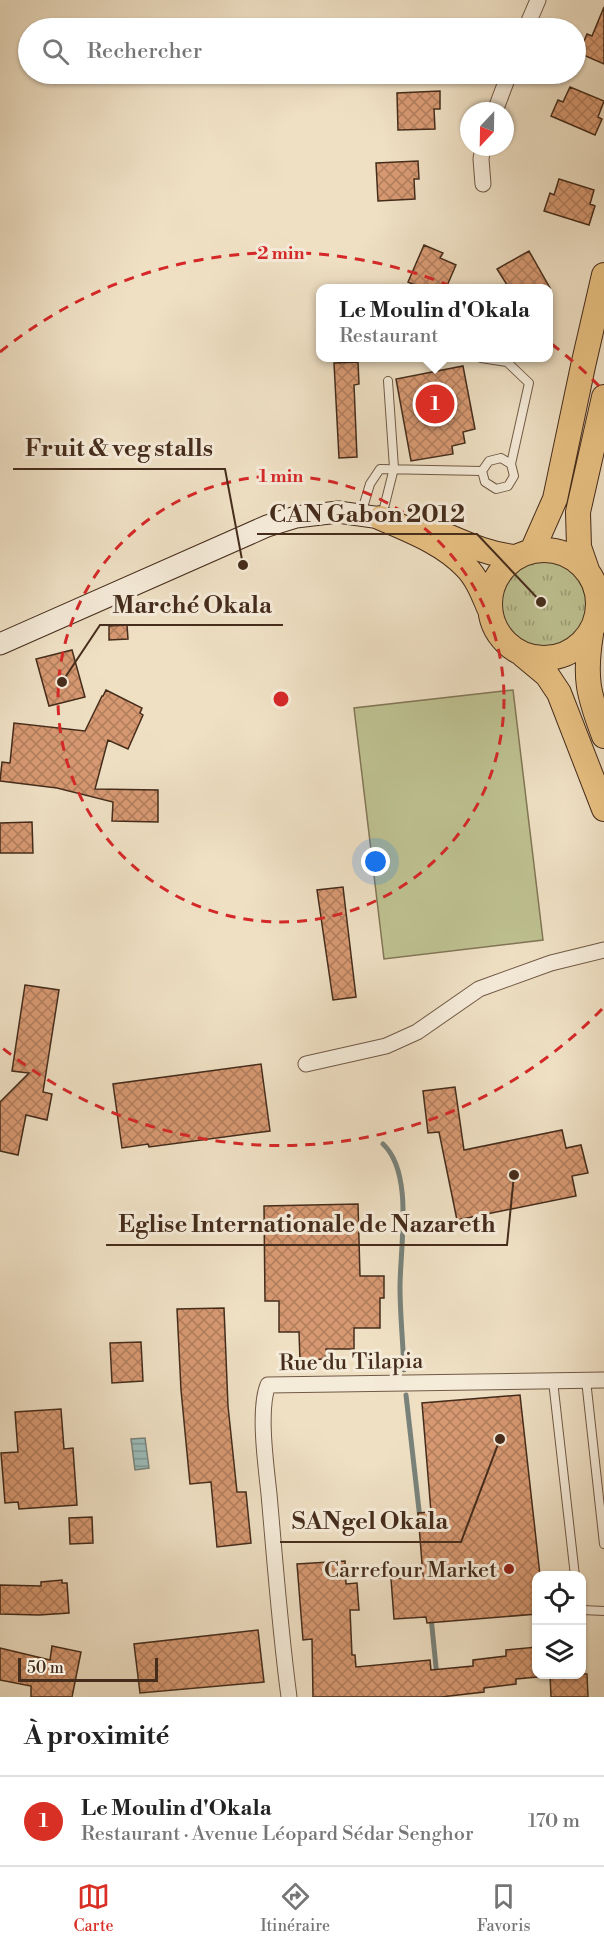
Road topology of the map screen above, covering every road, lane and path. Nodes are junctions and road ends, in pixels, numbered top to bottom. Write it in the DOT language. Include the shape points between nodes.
graph roads {
  1 [pos="538,0"];
  2 [pos="530,18"];
  3 [pos="505,84"];
  4 [pos="498,102"];
  5 [pos="482,156"];
  6 [pos="483,184"];
  7 [pos="604,275"];
  8 [pos="507,362"];
  9 [pos="388,381"];
  10 [pos="604,397"];
  11 [pos="511,464"];
  12 [pos="393,468"];
  13 [pos="483,471"];
  14 [pos="371,516"];
  15 [pos="524,554"];
  16 [pos="587,570"];
  17 [pos="489,608"];
  18 [pos="598,622"];
  19 [pos="0,644"];
  20 [pos="523,655"];
  21 [pos="604,736"];
  22 [pos="604,809"];
  23 [pos="604,950"];
  24 [pos="306,1064"];
  25 [pos="586,1380"];
  26 [pos="604,1380"];
  27 [pos="553,1381"];
  28 [pos="604,1544"];
  29 [pos="575,1571"];
  30 [pos="586,1610"];
  31 [pos="604,1611"];
  32 [pos="289,1697"];
  1 -- 2 [label="street"];
  3 -- 4 [label="street"];
  5 -- 6 [label="street"];
  7 -- 15 [label="main road" via="555,499"];
  8 -- 11 [label="lane" via="529,383"];
  9 -- 12 [label="lane"];
  10 -- 16 [label="main road" via="578,513 579,547"];
  11 -- 13 [label="lane" via="501,458 489,460"];
  11 -- 13 [label="lane" via="514,476 508,486 496,489 485,482"];
  12 -- 13 [label="lane"];
  12 -- 14 [label="lane"];
  12 -- 14 [label="lane" via="380,469 370,484"];
  14 -- 15 [label="main road" via="408,521 500,556"];
  14 -- 17 [label="main road" via="421,534 457,559 467,568"];
  14 -- 19 [label="street" via="316,514 267,526"];
  15 -- 16 [label="main road" via="547,550 562,553"];
  15 -- 17 [label="main road" via="505,566 496,578"];
  16 -- 18 [label="main road" via="599,600"];
  17 -- 20 [label="main road" via="500,636"];
  18 -- 20 [label="main road" via="578,648 561,657"];
  18 -- 21 [label="main road" via="586,669 592,706"];
  20 -- 22 [label="main road" via="547,675 559,693"];
  23 -- 24 [label="street" via="551,963 479,989 417,1032 386,1046"];
  25 -- 26 [label="street, Rue du Tilapia"];
  25 -- 27 [label="street, Rue du Tilapia"];
  25 -- 28 [label="lane"];
  27 -- 29 [label="lane"];
  27 -- 32 [label="street, Rue du Tilapia" via="268,1384 263,1409 267,1472"];
  30 -- 31 [label="lane"];
}
